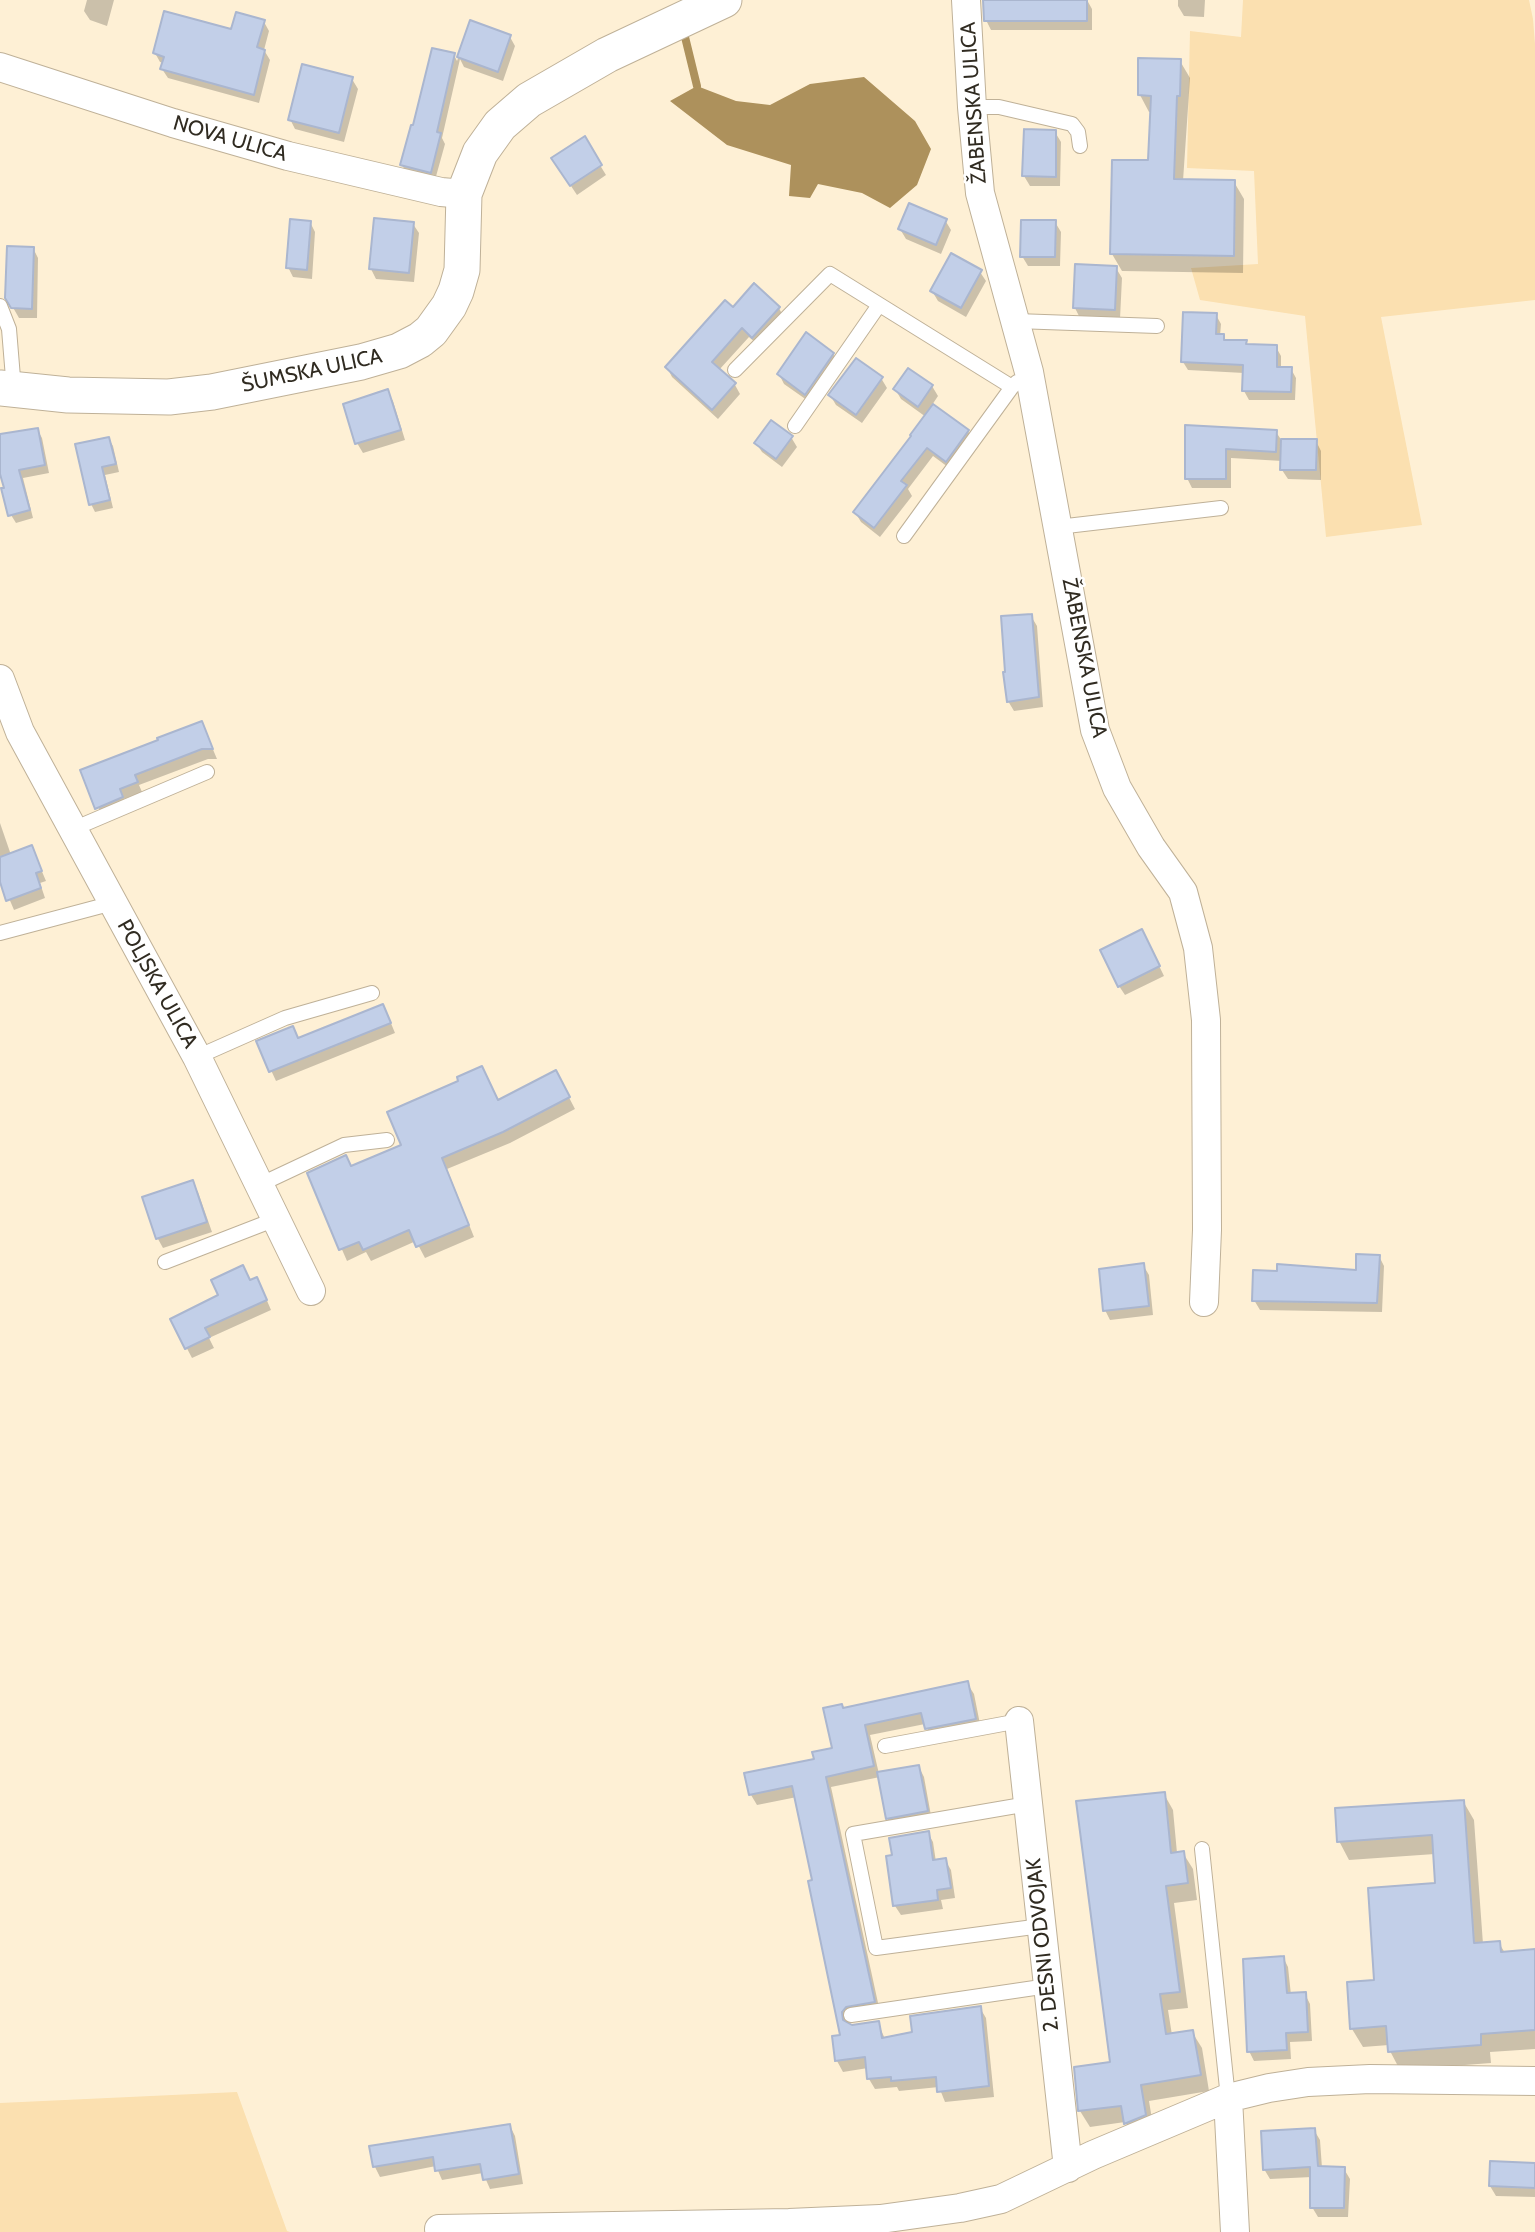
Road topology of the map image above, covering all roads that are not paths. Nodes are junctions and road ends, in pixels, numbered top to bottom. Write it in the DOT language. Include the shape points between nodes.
graph roads {
  1 [pos="724,0"];
  2 [pos="966,0"];
  3 [pos="0,67"];
  4 [pos="972,107"];
  5 [pos="1080,146"];
  6 [pos="464,194"];
  7 [pos="879,305"];
  8 [pos="0,306"];
  9 [pos="1016,321"];
  10 [pos="1157,326"];
  11 [pos="735,370"];
  12 [pos="1021,379"];
  13 [pos="7,389"];
  14 [pos="794,426"];
  15 [pos="1222,508"];
  16 [pos="1058,527"];
  17 [pos="904,536"];
  18 [pos="0,679"];
  19 [pos="8,722"];
  20 [pos="207,772"];
  21 [pos="73,830"];
  22 [pos="113,904"];
  23 [pos="0,933"];
  24 [pos="372,993"];
  25 [pos="197,1056"];
  26 [pos="387,1140"];
  27 [pos="259,1185"];
  28 [pos="276,1219"];
  29 [pos="165,1262"];
  30 [pos="311,1291"];
  31 [pos="1204,1301"];
  32 [pos="1019,1721"];
  33 [pos="885,1746"];
  34 [pos="1028,1804"];
  35 [pos="1202,1849"];
  36 [pos="1041,1926"];
  37 [pos="1048,1986"];
  38 [pos="851,2015"];
  39 [pos="1535,2081"];
  40 [pos="1227,2098"];
  41 [pos="1068,2168"];
  42 [pos="672,2229"];
  43 [pos="439,2230"];
  44 [pos="1236,2232"];
  1 -- 6 [label="street, ŠUMSKA ULICA" via="607,55 529,100 500,125 480,153"];
  2 -- 4 [label="street, ŽABENSKA ULICA"];
  3 -- 6 [label="street, NOVA ULICA" via="288,156"];
  4 -- 5 [label="lane" via="999,107 1072,124"];
  4 -- 9 [label="street, ŽABENSKA ULICA" via="980,193"];
  6 -- 13 [label="street, ŠUMSKA ULICA" via="462,270 456,291 431,331 399,351 212,393 92,396"];
  7 -- 11 [label="lane" via="830,274"];
  7 -- 12 [label="lane"];
  7 -- 14 [label="lane"];
  8 -- 13 [label="lane" via="9,329"];
  9 -- 10 [label="lane"];
  9 -- 12 [label="street, ŽABENSKA ULICA"];
  12 -- 16 [label="street, ŽABENSKA ULICA"];
  12 -- 17 [label="lane"];
  15 -- 16 [label="lane"];
  16 -- 31 [label="street, ŽABENSKA ULICA" via="1095,730 1116,788 1182,892 1198,948 1206,1020"];
  18 -- 19 [label="street, POLJSKA ULICA"];
  19 -- 21 [label="street, POLJSKA ULICA" via="20,732"];
  20 -- 21 [label="lane"];
  21 -- 22 [label="street, POLJSKA ULICA"];
  22 -- 23 [label="lane"];
  22 -- 25 [label="street, POLJSKA ULICA"];
  24 -- 25 [label="lane" via="285,1017"];
  25 -- 27 [label="street, POLJSKA ULICA"];
  26 -- 27 [label="lane" via="344,1145"];
  27 -- 28 [label="street, POLJSKA ULICA"];
  28 -- 29 [label="lane"];
  28 -- 30 [label="street, POLJSKA ULICA"];
  32 -- 33 [label="lane"];
  32 -- 34 [label="street, 2. DESNI ODVOJAK"];
  34 -- 36 [label="street, 2. DESNI ODVOJAK"];
  34 -- 36 [label="lane" via="853,1834 876,1948"];
  35 -- 40 [label="lane"];
  36 -- 37 [label="street, 2. DESNI ODVOJAK"];
  37 -- 38 [label="lane"];
  37 -- 41 [label="street, 2. DESNI ODVOJAK"];
  39 -- 40 [label="street" via="1320,2081"];
  40 -- 41 [label="street"];
  40 -- 44 [label="street"];
  41 -- 42 [label="street" via="1001,2199 960,2208 880,2219"];
  42 -- 43 [label="street"];
}
